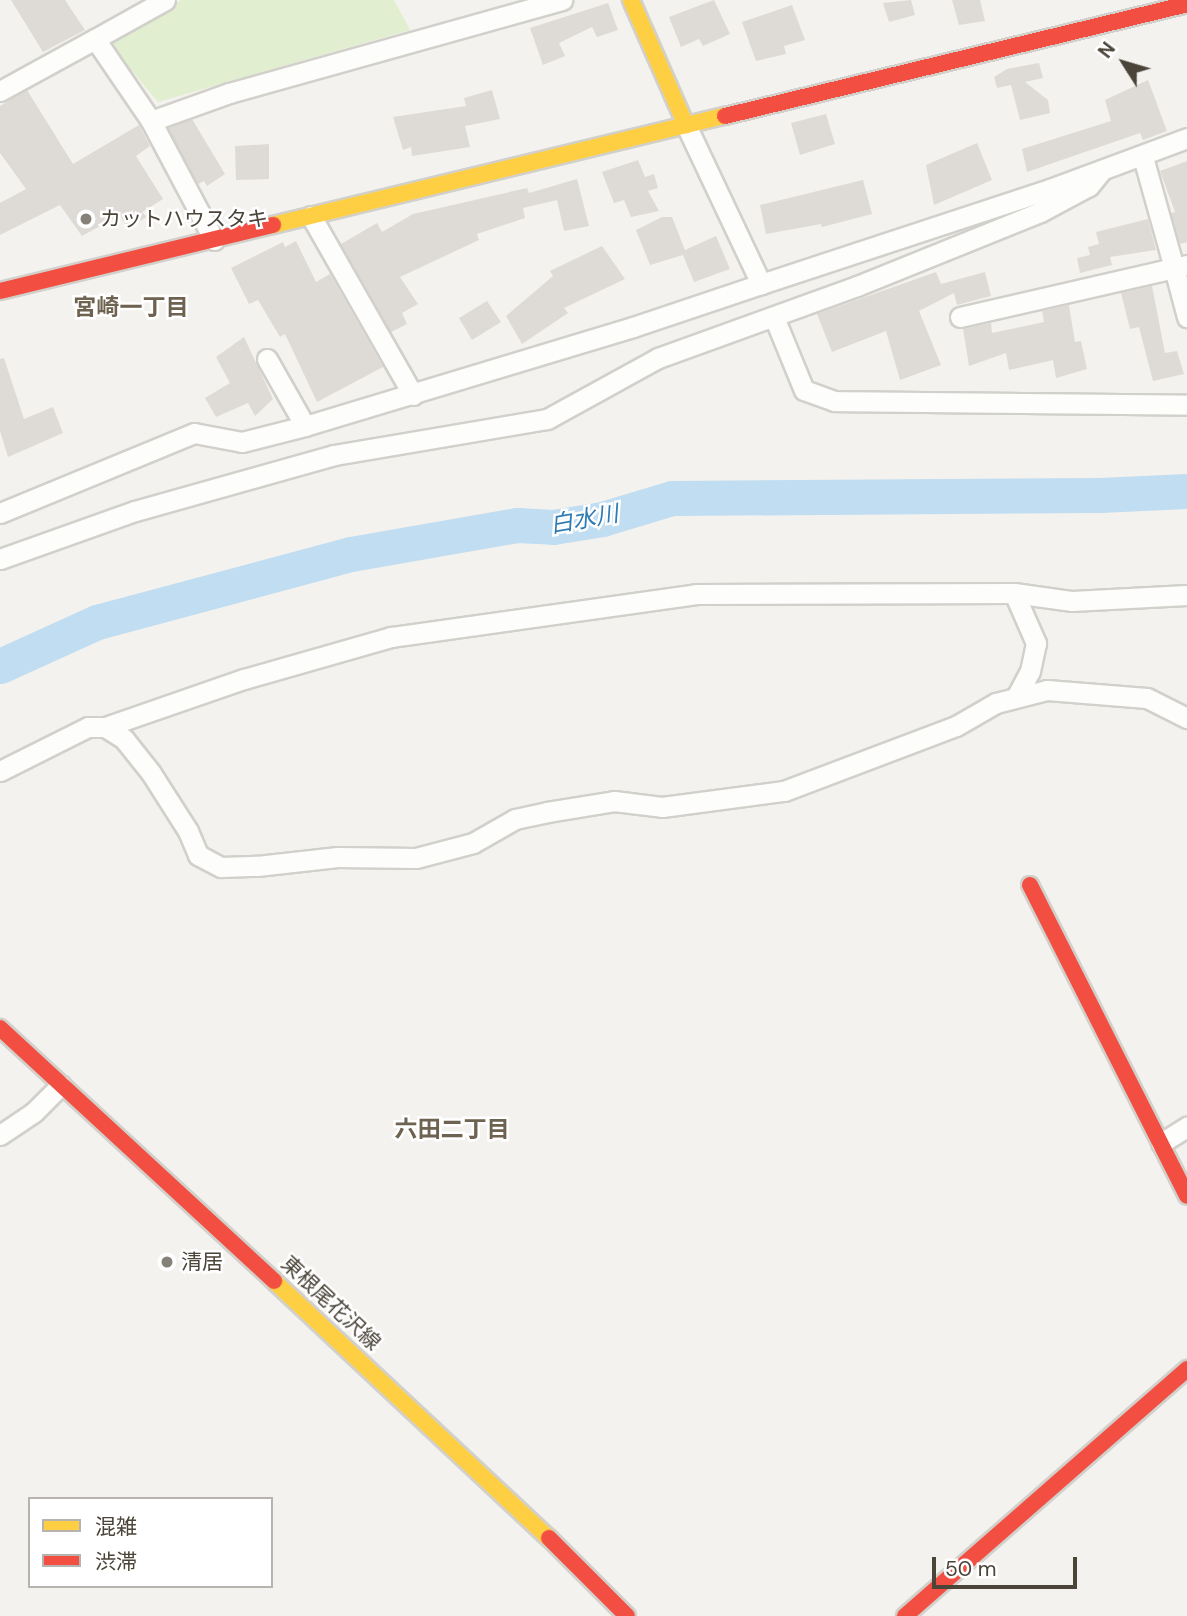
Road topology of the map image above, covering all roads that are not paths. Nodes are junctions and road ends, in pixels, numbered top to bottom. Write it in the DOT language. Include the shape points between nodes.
graph roads {
  1 [pos="165,0"];
  2 [pos="562,0"];
  3 [pos="631,0"];
  4 [pos="1187,4"];
  5 [pos="94,39"];
  6 [pos="0,91"];
  7 [pos="150,121"];
  8 [pos="686,125"];
  9 [pos="1187,138"];
  10 [pos="1143,156"];
  11 [pos="1101,171"];
  12 [pos="311,216"];
  13 [pos="214,240"];
  14 [pos="1181,266"];
  15 [pos="761,284"];
  16 [pos="0,291"];
  17 [pos="774,317"];
  18 [pos="960,317"];
  19 [pos="1187,317"];
  20 [pos="267,359"];
  21 [pos="413,395"];
  22 [pos="1187,405"];
  23 [pos="305,426"];
  24 [pos="0,513"];
  25 [pos="0,559"];
  26 [pos="1014,593"];
  27 [pos="1187,595"];
  28 [pos="1016,697"];
  29 [pos="1187,718"];
  30 [pos="106,727"];
  31 [pos="0,771"];
  32 [pos="1030,884"];
  33 [pos="0,1028"];
  34 [pos="61,1085"];
  35 [pos="1187,1127"];
  36 [pos="0,1135"];
  37 [pos="1161,1143"];
  38 [pos="1187,1196"];
  39 [pos="1187,1369"];
  40 [pos="627,1616"];
  41 [pos="905,1616"];
  1 -- 5 [label="street"];
  2 -- 7 [label="street" via="229,93"];
  3 -- 8 [label="street"];
  4 -- 8 [label="street"];
  5 -- 6 [label="street"];
  5 -- 7 [label="street"];
  7 -- 13 [label="street"];
  8 -- 12 [label="street"];
  8 -- 15 [label="street"];
  9 -- 10 [label="street"];
  10 -- 11 [label="street"];
  10 -- 14 [label="street"];
  11 -- 15 [label="street"];
  11 -- 17 [label="street" via="1089,186 1040,212"];
  12 -- 13 [label="street"];
  12 -- 21 [label="street"];
  13 -- 16 [label="street"];
  14 -- 18 [label="street"];
  14 -- 19 [label="street"];
  15 -- 21 [label="street"];
  17 -- 22 [label="street" via="804,390 834,401"];
  17 -- 25 [label="street" via="658,358 547,419 334,455 135,511"];
  20 -- 23 [label="street"];
  21 -- 23 [label="street"];
  23 -- 24 [label="street" via="243,442 194,433"];
  26 -- 27 [label="street" via="1072,601"];
  26 -- 28 [label="street" via="1036,643 1030,671"];
  26 -- 30 [label="street" via="696,594 460,626 364,644 244,678"];
  28 -- 29 [label="street" via="1047,690 1147,698"];
  28 -- 30 [label="street" via="956,726 784,791 662,807 614,802 547,812 515,819 473,843 415,858 337,857 257,866 221,867 198,855 151,773 124,739"];
  30 -- 31 [label="street" via="88,727"];
  32 -- 37 [label="street"];
  33 -- 34 [label="street, 東根尾花沢線"];
  34 -- 36 [label="street" via="34,1112"];
  34 -- 40 [label="street, 東根尾花沢線" via="523,1511"];
  35 -- 37 [label="street"];
  37 -- 38 [label="street"];
  39 -- 41 [label="street"];
}
